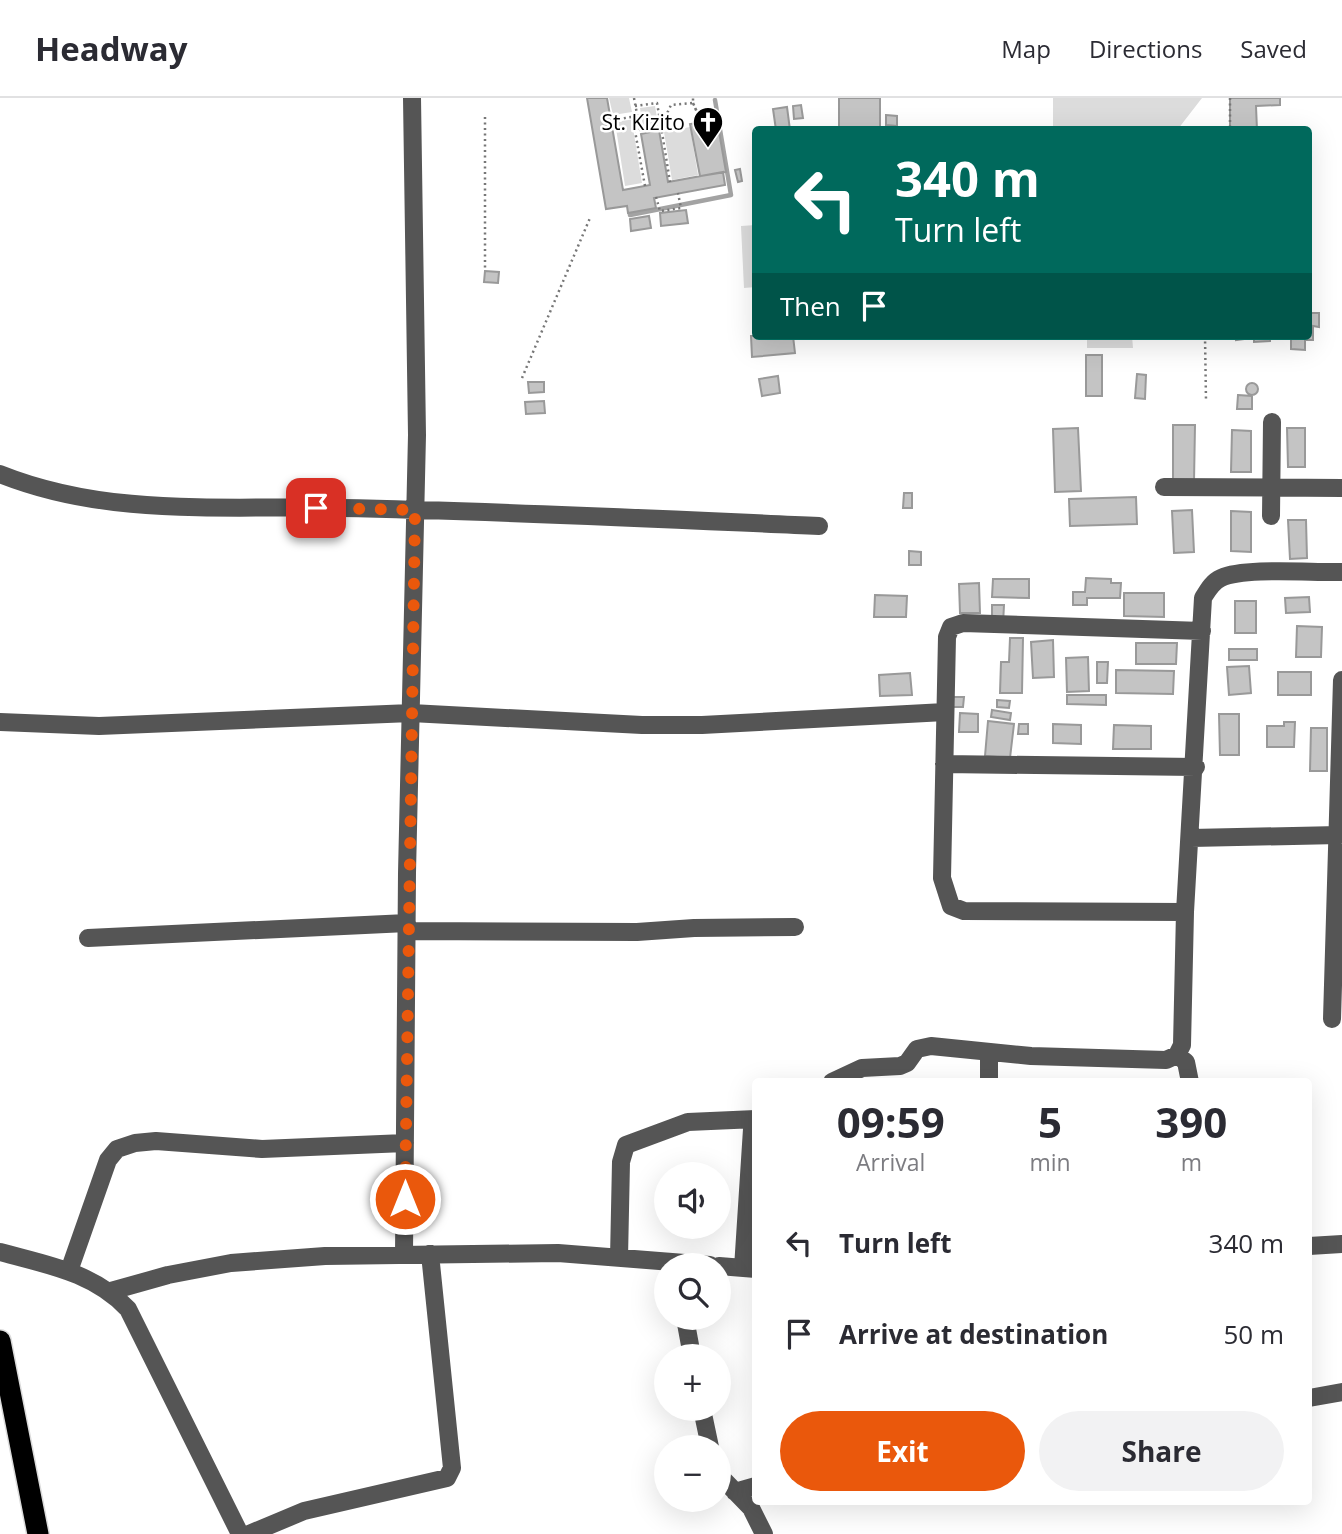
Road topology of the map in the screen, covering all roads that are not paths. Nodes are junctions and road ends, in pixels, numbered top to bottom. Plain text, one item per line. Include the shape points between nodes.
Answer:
1 (412, 98) edge
2 (1272, 422) dead end
3 (0, 474) edge
4 (1164, 487) dead end
5 (1270, 487) junction
6 (1342, 488) edge
7 (415, 510) junction
8 (1271, 516) dead end
9 (819, 526) dead end
10 (1342, 572) edge
11 (1202, 631) junction
12 (1342, 680) edge
13 (945, 712) junction
14 (411, 713) junction
15 (0, 722) edge
16 (944, 764) junction
17 (1196, 766) junction
18 (1191, 838) junction
19 (1340, 846) edge
20 (1185, 912) junction
21 (407, 927) junction
22 (796, 927) dead end
23 (88, 938) dead end
24 (1332, 1019) dead end
25 (989, 1053) junction
26 (1177, 1055) junction
27 (841, 1078) edge
28 (989, 1078) edge
29 (1189, 1078) edge
30 (752, 1120) edge
31 (752, 1129) edge
32 (405, 1143) junction
33 (1342, 1244) edge
34 (1312, 1247) edge
35 (0, 1252) edge
36 (430, 1254) junction
37 (404, 1255) junction
38 (619, 1258) junction
39 (654, 1262) edge
40 (731, 1267) edge
41 (749, 1268) edge
42 (69, 1271) junction
43 (111, 1291) junction
44 (0, 1341) edge
45 (1342, 1392) edge
46 (1312, 1397) edge
47 (752, 1487) edge
48 (731, 1488) edge
49 (735, 1492) junction
50 (38, 1534) edge
51 (240, 1534) edge
52 (249, 1534) edge
53 (764, 1534) edge

1 - 7 street
2 - 5 street
3 - 7 street via 153,508
4 - 5 street
5 - 6 street
5 - 8 street
7 - 9 street
7 - 14 street
10 - 11 street via 1221,578 1203,598
11 - 13 street via 963,623 951,627 947,637
11 - 17 street
12 - 19 street
13 - 14 street via 678,725
13 - 16 street
14 - 15 street via 99,726
14 - 21 street
16 - 17 street
16 - 20 street via 942,878 951,906 964,911
17 - 18 street
18 - 19 street
18 - 20 street
19 - 24 street
20 - 26 street via 1182,1045
21 - 22 street via 626,932
21 - 23 street
21 - 32 street
25 - 26 street via 1166,1060
25 - 27 street via 931,1046 917,1049 900,1066 862,1068
25 - 28 street
26 - 29 street via 1186,1062
30 - 38 street via 688,1122 626,1145 621,1162
31 - 41 street
32 - 37 street
32 - 42 street via 262,1149 156,1141 117,1149 107,1160
33 - 34 street
35 - 42 street
36 - 37 street
36 - 38 street
36 - 52 street via 452,1468 447,1478 304,1511
37 - 43 street via 231,1263
38 - 39 street
40 - 41 street
42 - 43 street
43 - 51 street via 128,1309
44 - 50 highway
45 - 46 street
47 - 49 street
48 - 49 street
49 - 53 street via 751,1507

